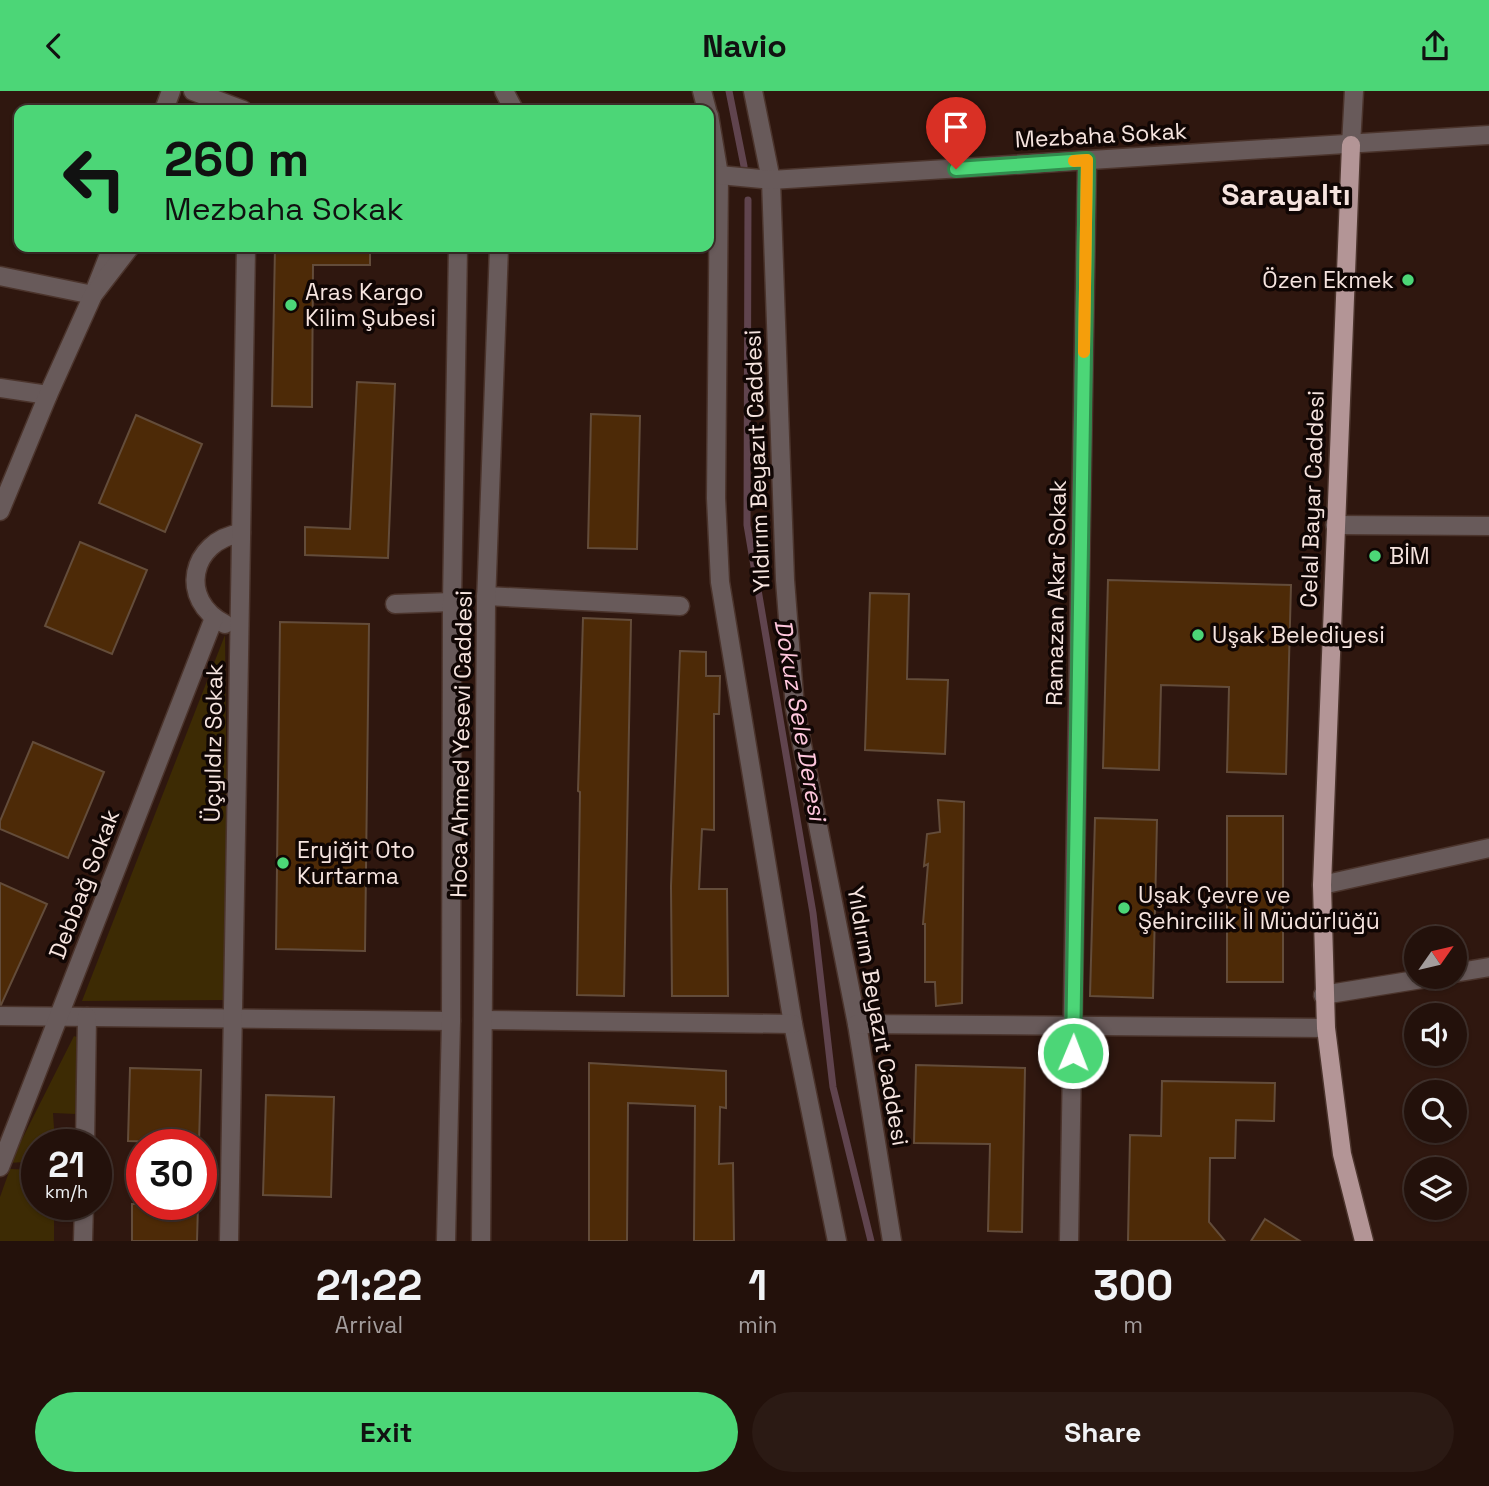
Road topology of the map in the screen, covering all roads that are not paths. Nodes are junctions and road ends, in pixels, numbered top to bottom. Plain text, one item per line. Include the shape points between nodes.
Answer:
1 (193, 91) edge
2 (753, 91) edge
3 (1354, 91) edge
4 (230, 105) edge
5 (1489, 135) edge
6 (1351, 145) junction
7 (1087, 160) junction
8 (714, 175) edge
9 (771, 180) junction
10 (110, 252) edge
11 (126, 252) edge
12 (246, 252) edge
13 (458, 252) edge
14 (499, 252) edge
15 (0, 276) edge
16 (93, 295) junction
17 (0, 388) edge
18 (48, 395) junction
19 (0, 511) edge
20 (1335, 525) junction
21 (1489, 526) edge
22 (241, 533) junction
23 (486, 596) junction
24 (452, 602) junction
25 (395, 604) dead end
26 (680, 606) dead end
27 (214, 618) junction
28 (239, 628) junction
29 (1489, 848) edge
30 (1322, 885) junction
31 (1489, 967) edge
32 (1467, 971) edge
33 (1404, 982) edge
34 (1323, 995) junction
35 (0, 1016) edge
36 (59, 1017) junction
37 (88, 1017) junction
38 (233, 1019) junction
39 (483, 1020) junction
40 (451, 1021) junction
41 (793, 1024) junction
42 (857, 1024) junction
43 (1073, 1026) junction
44 (1326, 1028) junction
45 (85, 1129) edge
46 (0, 1167) edge
47 (84, 1220) edge
48 (83, 1241) edge
49 (229, 1241) edge
50 (446, 1241) edge
51 (481, 1241) edge
52 (837, 1241) edge
53 (892, 1241) edge
54 (1069, 1241) edge
55 (1364, 1241) edge

1 - 4 street
2 - 9 street, Yıldırım Beyazıt Caddesi
3 - 6 street, Celal Bayar Caddesi
5 - 6 street, Mezbaha Sokak
6 - 7 street, Mezbaha Sokak
6 - 20 main road, Celal Bayar Caddesi
7 - 9 street, Mezbaha Sokak
7 - 43 street, Ramazan Akar Sokak
8 - 9 street, Mezbaha Sokak
8 - 41 street, Yıldırım Beyazıt Caddesi via 720,582
9 - 42 street, Yıldırım Beyazıt Caddesi via 785,580 795,709
10 - 16 street
11 - 16 street
12 - 22 street, Üçyıldız Sokak
13 - 24 street, Hoca Ahmed Yesevi Caddesi
14 - 23 street, Hoca Ahmed Yesevi Caddesi
15 - 16 street
16 - 18 street
17 - 18 street
18 - 19 street
20 - 21 street
20 - 30 main road, Celal Bayar Caddesi
22 - 27 street via 215,541 197,565 197,594
22 - 28 street, Üçyıldız Sokak
23 - 26 street
23 - 39 street, Hoca Ahmed Yesevi Caddesi
24 - 25 street
24 - 40 street, Hoca Ahmed Yesevi Caddesi
27 - 28 street
27 - 36 street, Debbağ Sokak
28 - 38 street, Üçyıldız Sokak
29 - 30 street
30 - 34 main road, Celal Bayar Caddesi
31 - 32 street
33 - 34 street
34 - 44 main road, Celal Bayar Caddesi
35 - 36 street
36 - 37 street
36 - 46 street, Debbağ Sokak
37 - 38 street
37 - 45 street
38 - 40 street
38 - 49 street, Üçyıldız Sokak
39 - 41 street
39 - 51 street, Hoca Ahmed Yesevi Caddesi
40 - 50 street, Hoca Ahmed Yesevi Caddesi
41 - 52 street, Yıldırım Beyazıt Caddesi
42 - 43 street
42 - 53 street, Yıldırım Beyazıt Caddesi
43 - 44 street
43 - 54 street, Ramazan Akar Sokak
44 - 55 main road, Celal Bayar Caddesi via 1342,1154
47 - 48 street

